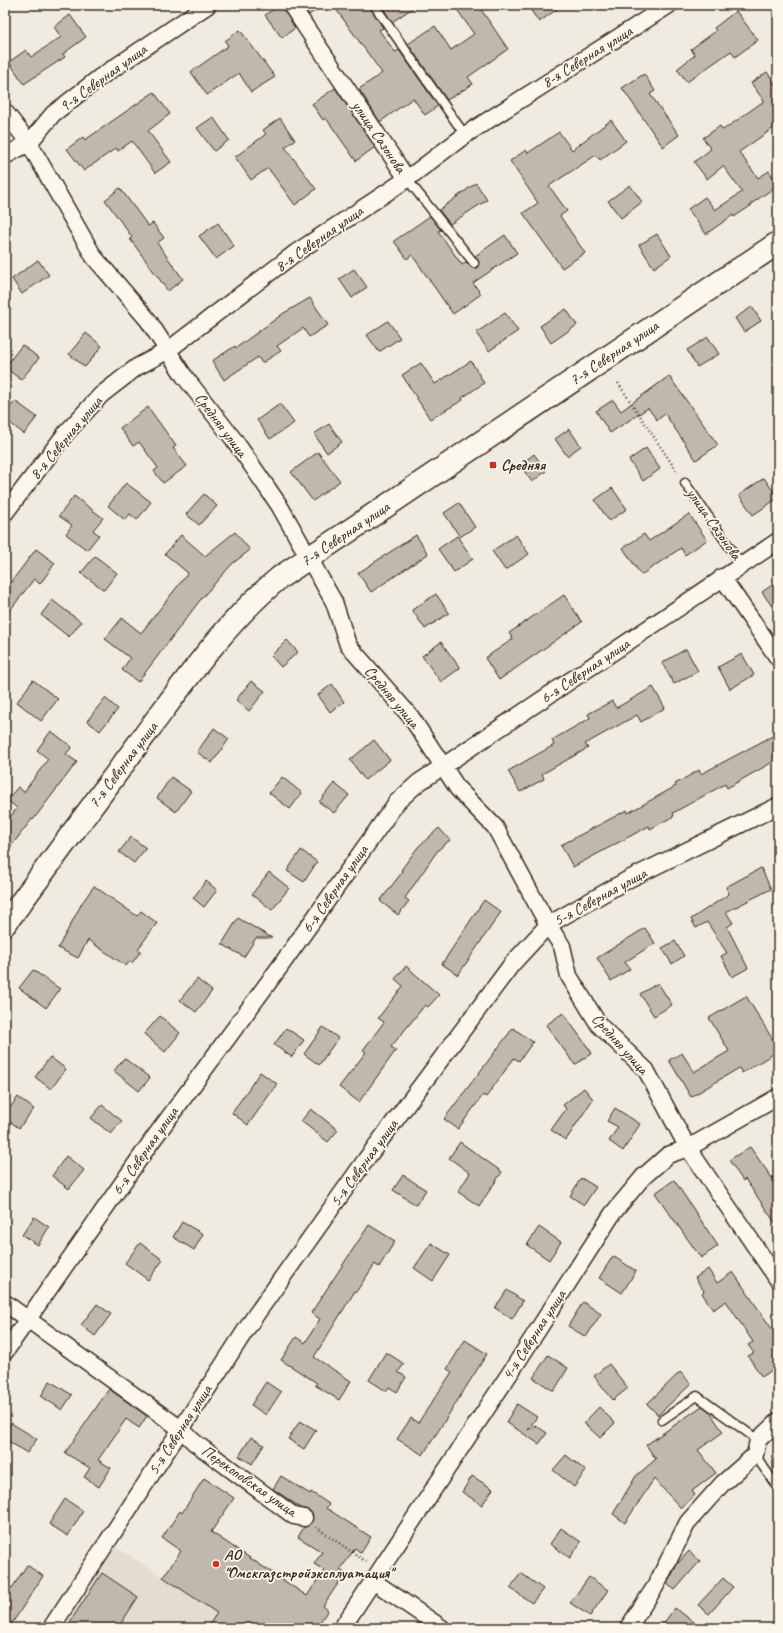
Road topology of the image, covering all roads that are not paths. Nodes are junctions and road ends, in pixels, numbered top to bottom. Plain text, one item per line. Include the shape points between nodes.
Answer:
1 (208, 5) edge
2 (291, 5) edge
3 (374, 5) edge
4 (669, 5) edge
5 (5, 112) edge
6 (464, 135) junction
7 (29, 143) junction
8 (5, 156) edge
9 (407, 179) junction
10 (778, 243) edge
11 (474, 263) dead end
12 (167, 351) junction
13 (685, 483) road end
14 (5, 513) edge
15 (778, 542) edge
16 (310, 558) junction
17 (742, 565) junction
18 (722, 577) junction
19 (778, 658) edge
20 (444, 766) junction
21 (778, 806) edge
22 (5, 924) edge
23 (548, 925) junction
24 (778, 1097) edge
25 (688, 1148) junction
26 (778, 1280) edge
27 (5, 1303) edge
28 (27, 1320) junction
29 (5, 1352) edge
30 (662, 1420) dead end
31 (778, 1421) edge
32 (181, 1429) junction
33 (757, 1447) junction
34 (778, 1488) edge
35 (304, 1518) road end
36 (376, 1576) junction
37 (51, 1628) edge
38 (342, 1628) edge
39 (442, 1628) edge
40 (628, 1628) edge

1 - 7 street, 9-я Северная улица via 99,78 53,114
2 - 9 street, улица Сазонова
3 - 6 lane
4 - 6 street, 8-я Северная улица
5 - 7 street, Средняя улица
6 - 9 street, 8-я Северная улица
7 - 8 street, 9-я Северная улица
7 - 12 street, Средняя улица via 94,257 148,320
9 - 11 lane, улица Сазонова
9 - 12 street, 8-я Северная улица via 294,254
10 - 16 main road, 7-я Северная улица
12 - 14 street, 8-я Северная улица via 137,367 101,395 66,433
12 - 16 street, Средняя улица via 235,440 279,505
13 - 17 lane, улица Сазонова
15 - 17 street, 6-я Северная улица
16 - 20 street, Средняя улица via 334,602 348,645 411,717
16 - 22 main road, 7-я Северная улица via 279,578 226,631 180,687
17 - 18 street, 6-я Северная улица
18 - 19 street, улица Сазонова
18 - 20 street, 6-я Северная улица
20 - 23 street, Средняя улица via 458,789 495,827
20 - 28 street, 6-я Северная улица via 418,783 397,802 151,1142
21 - 23 street, 5-я Северная улица via 629,880
23 - 25 street, Средняя улица via 562,946 569,976 599,1025 646,1070
23 - 32 street, 5-я Северная улица via 512,964 367,1158 255,1316
24 - 25 street, 4-я Северная улица
25 - 26 street, Средняя улица
25 - 36 street, 4-я Северная улица via 668,1155 643,1177 612,1212 514,1367
27 - 28 street, Перекоповская улица
28 - 29 street, 6-я Северная улица
28 - 32 street, Перекоповская улица
30 - 33 lane via 697,1396
31 - 33 street
32 - 35 street, Перекоповская улица via 194,1442 294,1516
32 - 37 street, 5-я Северная улица
33 - 34 lane
33 - 40 street via 688,1522 655,1587
36 - 38 street, 4-я Северная улица
36 - 39 street

